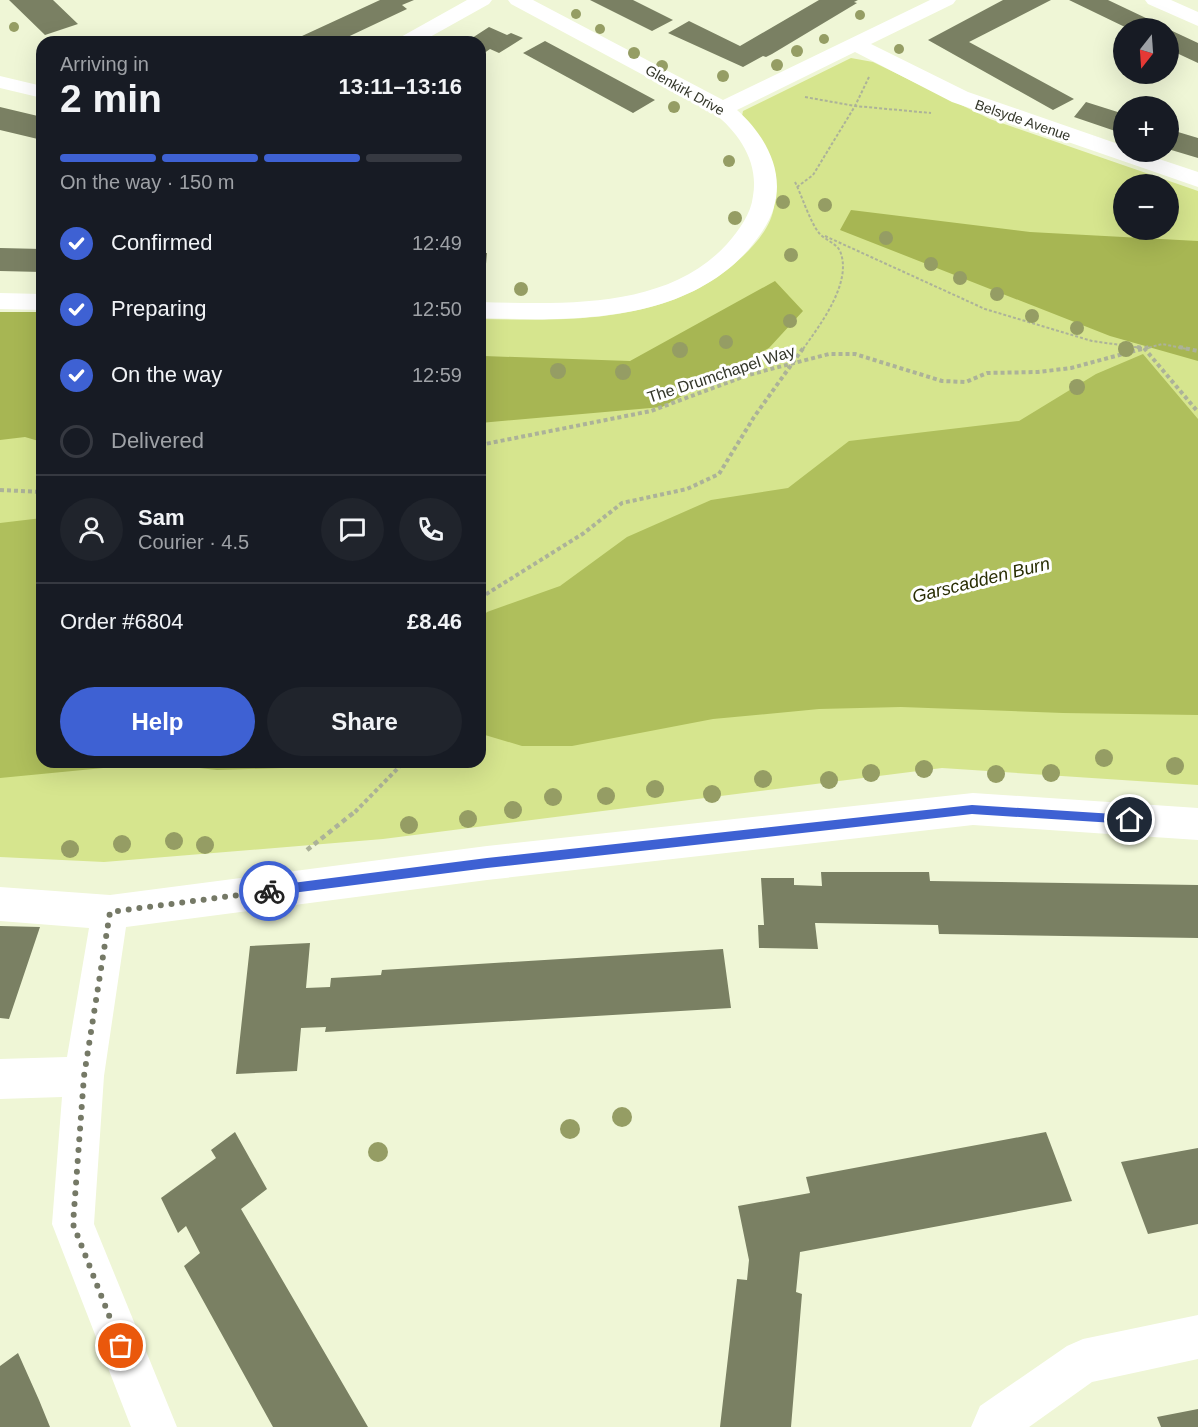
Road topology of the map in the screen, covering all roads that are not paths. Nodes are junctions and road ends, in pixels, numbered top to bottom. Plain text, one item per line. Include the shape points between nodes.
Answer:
1 (482, 0) edge
2 (518, 0) edge
3 (944, 0) edge
4 (1155, 0) edge
5 (1198, 20) edge
6 (417, 36) edge
7 (855, 44) junction
8 (0, 82) edge
9 (36, 91) edge
10 (722, 108) junction
11 (1198, 180) edge
12 (0, 301) edge
13 (36, 302) edge
14 (486, 310) edge
15 (1198, 824) edge
16 (0, 904) edge
17 (110, 912) junction
18 (84, 1076) junction
19 (0, 1079) edge
20 (1198, 1337) edge
21 (153, 1427) edge
22 (994, 1427) edge

1 - 6 street
2 - 10 street, Glenkirk Drive
3 - 7 street
4 - 5 street
7 - 10 street
7 - 11 street, Belsyde Avenue via 960,97
8 - 9 street
10 - 14 street, Glenkirk Drive via 755,145 767,188 757,223 742,246 717,267 644,299 572,311
12 - 13 street
15 - 17 street via 972,810 487,863
16 - 17 street
17 - 18 street
18 - 19 street
18 - 21 street via 73,1224
20 - 22 street via 1083,1362

